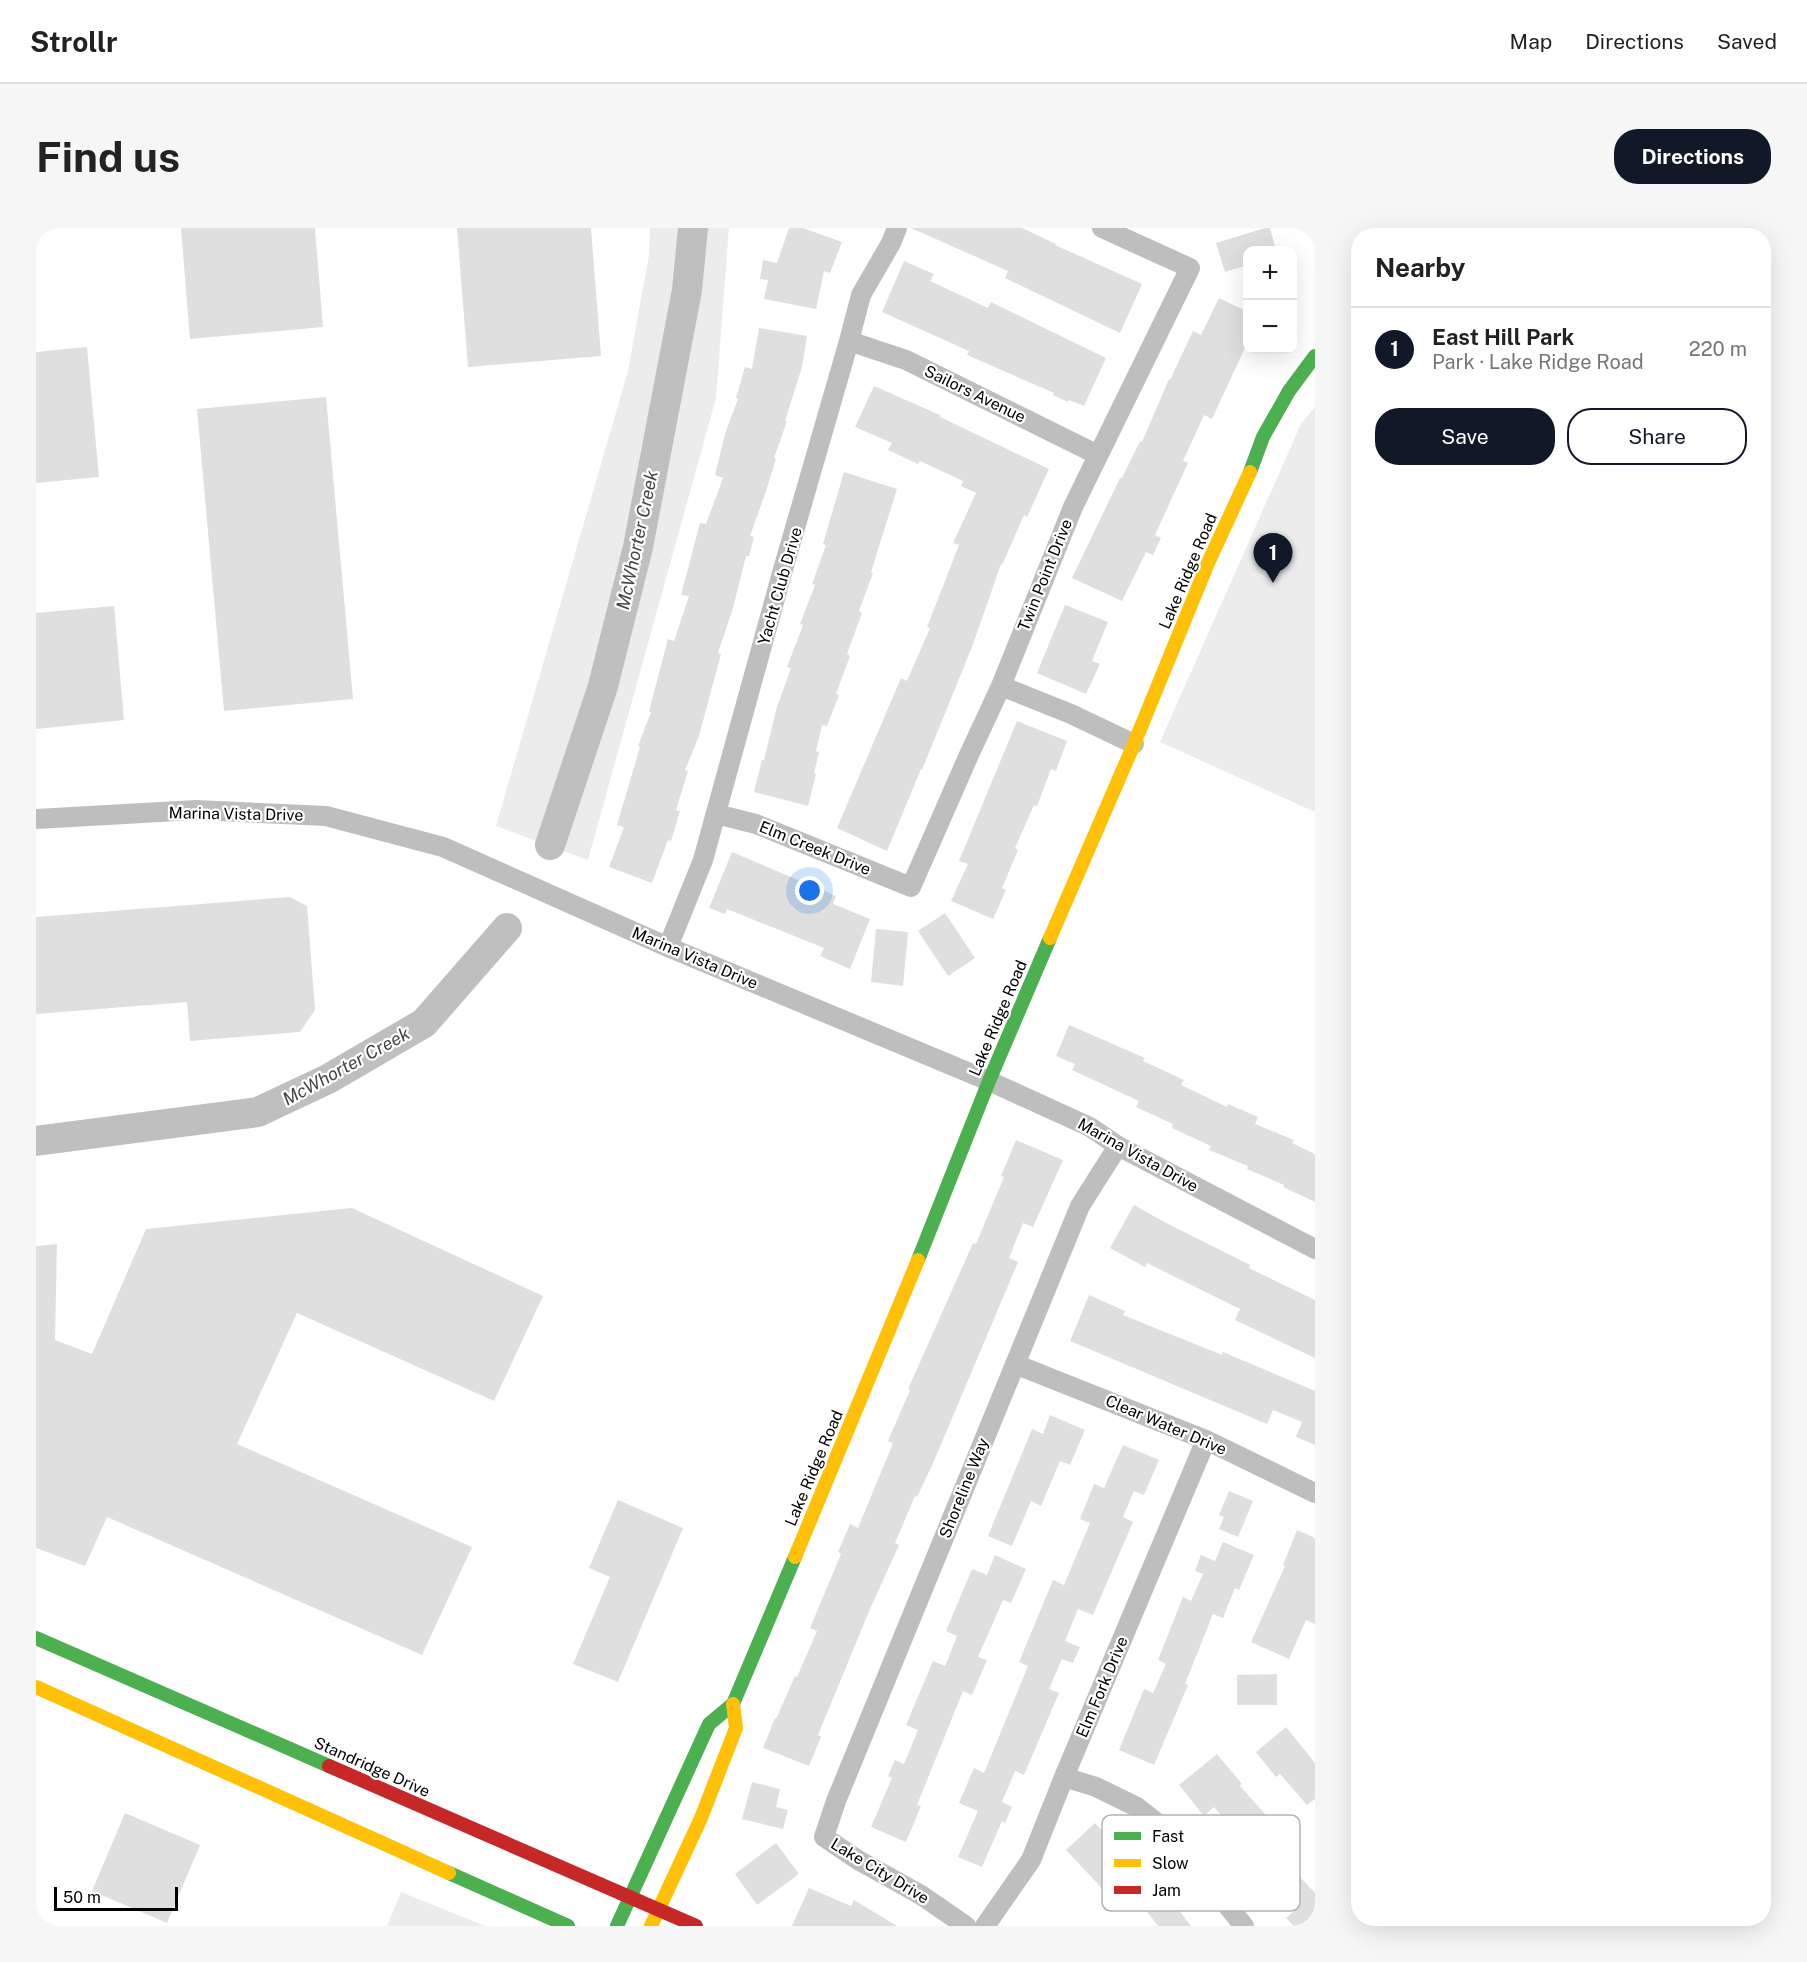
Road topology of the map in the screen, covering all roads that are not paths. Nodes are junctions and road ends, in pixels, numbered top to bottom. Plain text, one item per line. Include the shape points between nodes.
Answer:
1 (897, 228) edge
2 (1102, 228) edge
3 (849, 341) junction
4 (1315, 356) edge
5 (1098, 455) junction
6 (1001, 686) junction
7 (1134, 744) junction
8 (716, 814) junction
9 (36, 819) edge
10 (911, 887) joint
11 (668, 947) junction
12 (989, 1081) junction
13 (1118, 1146) junction
14 (1315, 1249) edge
15 (1015, 1364) junction
16 (1206, 1440) junction
17 (1315, 1493) edge
18 (36, 1638) edge
19 (36, 1688) edge
20 (733, 1704) junction
21 (1064, 1777) junction
22 (1148, 1815) edge
23 (824, 1837) joint
24 (630, 1897) junction
25 (658, 1909) junction
26 (1232, 1911) edge
27 (568, 1926) edge
28 (617, 1926) edge
29 (651, 1926) edge
30 (696, 1926) edge
31 (966, 1926) edge
32 (985, 1926) edge
33 (1244, 1926) edge

1 - 3 street, Yacht Club Drive via 861,295
2 - 5 street, Twin Point Drive via 1190,268
3 - 5 street, Sailors Avenue via 906,360
3 - 8 street, Yacht Club Drive
4 - 7 street, Lake Ridge Road via 1263,436
5 - 6 street, Twin Point Drive
6 - 7 street
6 - 10 street, Twin Point Drive
7 - 12 street, Lake Ridge Road
8 - 10 street, Elm Creek Drive via 756,824
8 - 11 street, Yacht Club Drive via 704,861
9 - 11 street, Marina Vista Drive via 196,810 326,816 443,847
11 - 12 street, Marina Vista Drive
12 - 13 street, Marina Vista Drive via 1090,1127
12 - 20 street, Lake Ridge Road
13 - 14 street, Marina Vista Drive
13 - 15 street, Shoreline Way via 1080,1206
15 - 16 street, Clear Water Drive
15 - 23 street, Shoreline Way
16 - 17 street, Clear Water Drive
16 - 21 street, Elm Fork Drive
18 - 24 street, Standridge Drive via 116,1679
19 - 27 street via 102,1711
20 - 24 street, Lake Ridge Road via 709,1724
20 - 25 street, Lake Ridge Road via 736,1728 701,1818
21 - 22 street via 1096,1787
21 - 32 street, Elm Fork Drive via 1031,1860
23 - 31 street, Lake City Drive
24 - 25 street, Standridge Drive
24 - 28 street, Lake Ridge Road
25 - 29 street, Lake Ridge Road
25 - 30 street, Standridge Drive
26 - 33 street

